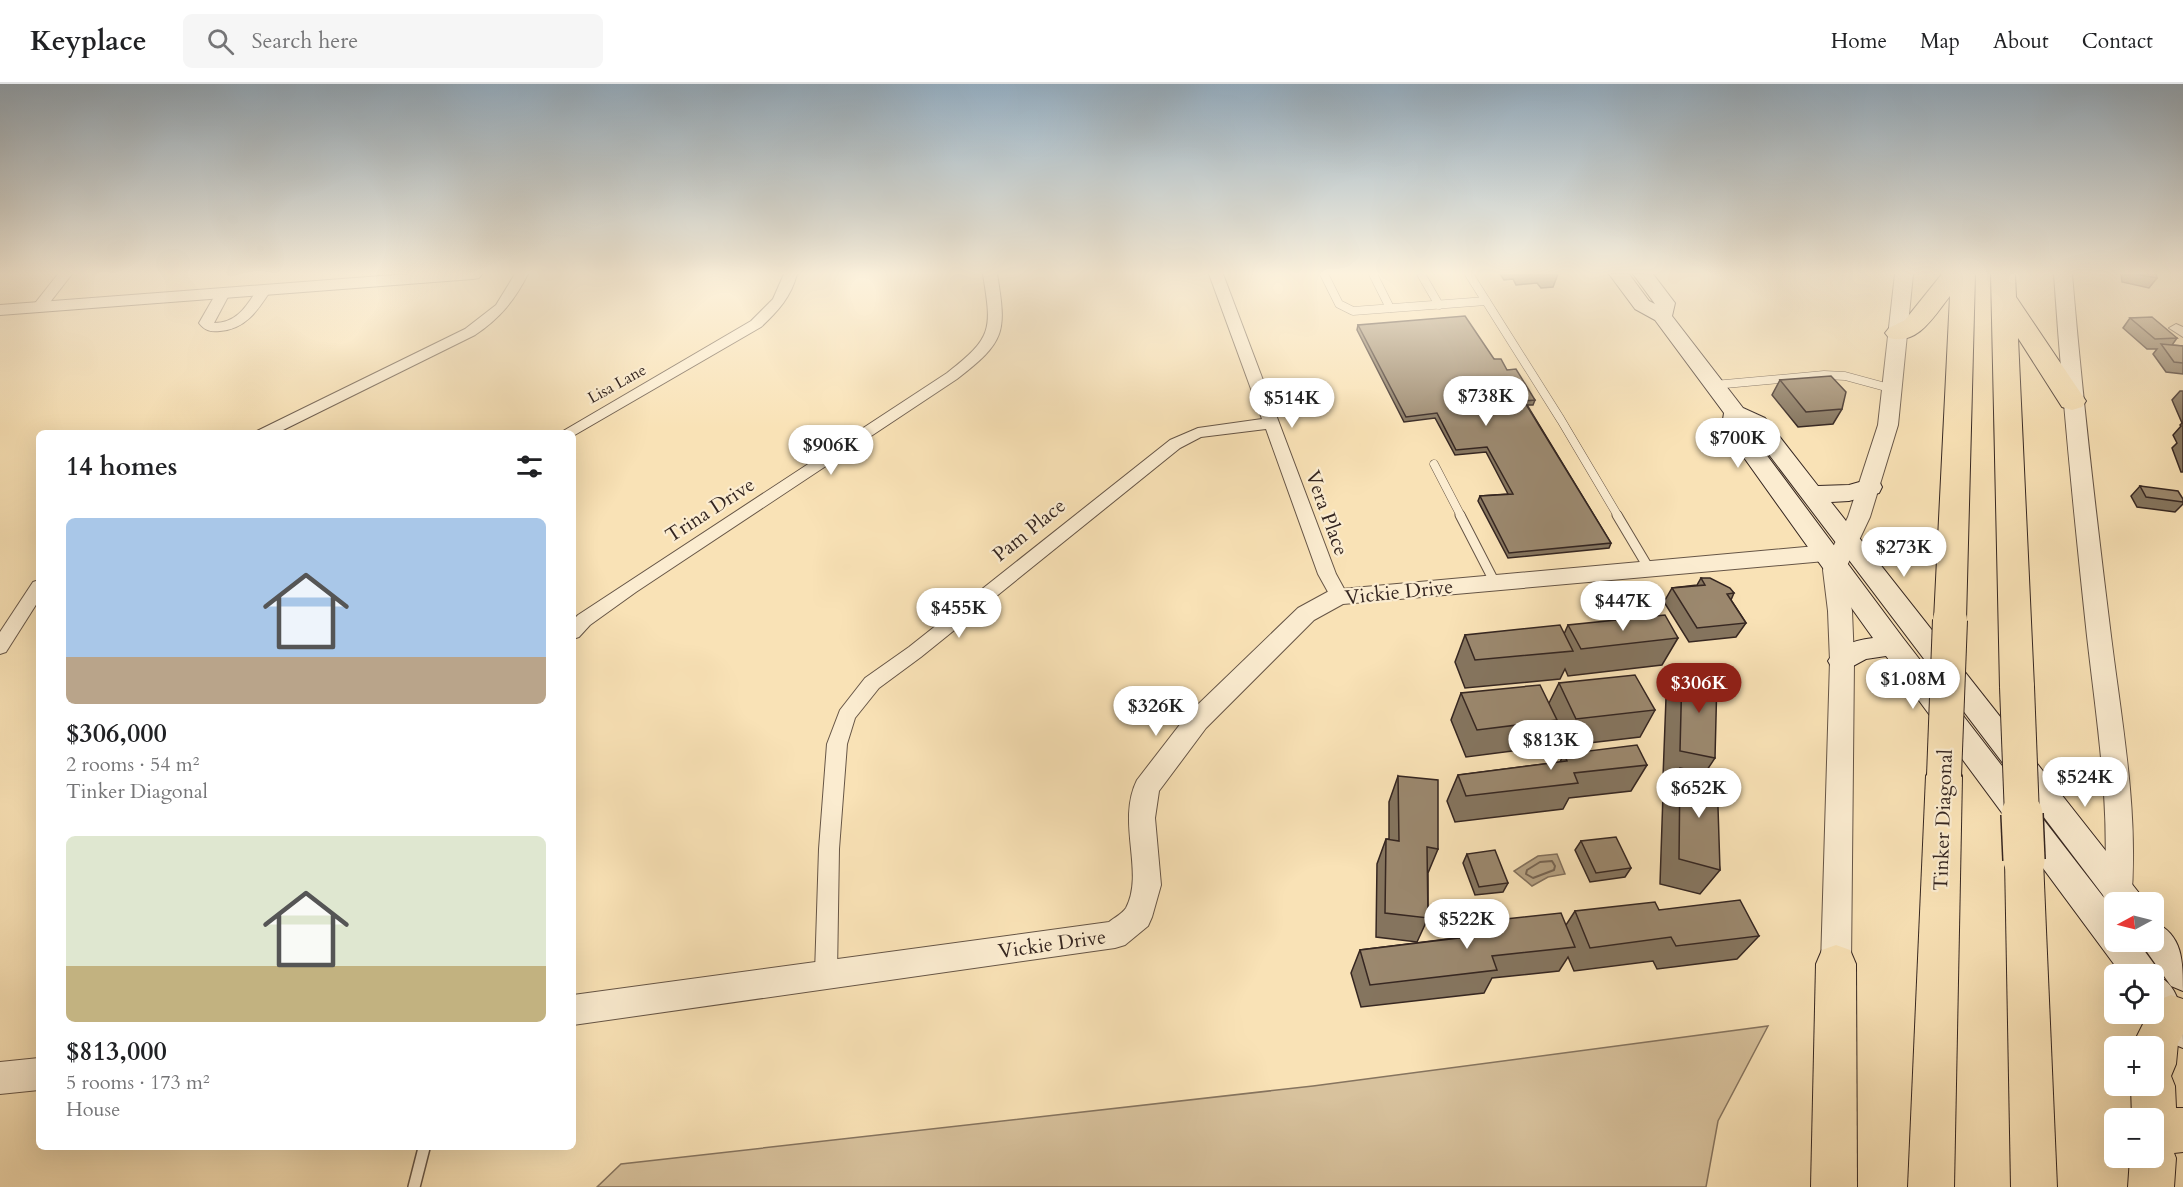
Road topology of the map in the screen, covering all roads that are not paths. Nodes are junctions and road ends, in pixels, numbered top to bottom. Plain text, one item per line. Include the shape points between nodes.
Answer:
1 (480, 325) edge
2 (753, 325) edge
3 (996, 325) edge
4 (1235, 325) edge
5 (1500, 325) edge
6 (1669, 325) edge
7 (1899, 325) edge
8 (1913, 325) edge
9 (1961, 325) edge
10 (2005, 325) edge
11 (2027, 325) edge
12 (2067, 325) edge
13 (1898, 333) junction
14 (1714, 385) junction
15 (1893, 389) junction
16 (2072, 401) junction
17 (1736, 413) junction
18 (1272, 423) junction
19 (270, 430) edge
20 (572, 430) edge
21 (1434, 464) dead end
22 (1870, 487) junction
23 (1812, 494) junction
24 (1836, 553) junction
25 (1648, 567) junction
26 (1494, 581) junction
27 (36, 591) edge
28 (1339, 596) junction
29 (576, 629) edge
30 (1893, 645) junction
31 (0, 647) edge
32 (1842, 661) junction
33 (2116, 892) edge
34 (2122, 892) edge
35 (2104, 920) edge
36 (2164, 950) edge
37 (1836, 964) joint
38 (826, 973) junction
39 (2183, 975) edge
40 (576, 1010) edge
41 (2173, 1010) edge
42 (2158, 1036) edge
43 (36, 1074) edge
44 (0, 1078) edge
45 (2183, 1130) edge
46 (2164, 1131) edge
47 (423, 1150) edge
48 (2152, 1168) edge
49 (414, 1187) edge
50 (1834, 1187) edge
51 (1931, 1187) edge
52 (2034, 1187) edge
53 (2151, 1187) edge

1 - 19 street
2 - 20 street, Lisa Lane
3 - 29 street, Trina Drive via 992,341 952,376 630,588
4 - 18 street, Vera Place
5 - 25 lane
6 - 14 main road
7 - 13 street
8 - 13 highway
9 - 51 highway, Tinker Diagonal, bridge
10 - 52 highway, bridge
11 - 16 highway
12 - 16 street
13 - 15 street
14 - 15 lane via 1824,375 1845,376
14 - 17 main road
15 - 22 street
16 - 34 street via 2116,785
17 - 23 main road via 1757,423
17 - 24 main road via 1732,426
18 - 28 street, Vera Place via 1327,574
18 - 38 street, Pam Place via 1198,433 1175,444 872,683 847,715 837,744
21 - 26 lane
22 - 23 main road via 1849,493
22 - 24 street via 1855,529
23 - 24 main road
24 - 25 street, Vickie Drive
24 - 30 main road
24 - 32 street
24 - 33 main road
25 - 26 street, Vickie Drive
26 - 28 street, Vickie Drive
27 - 31 street
28 - 38 street, Vickie Drive via 1306,614 1197,721 1146,788 1141,818 1147,885 1138,917 1115,935
30 - 32 main road via 1860,650
30 - 35 main road
32 - 37 street
36 - 39 main road
37 - 50 highway
38 - 40 street, Vickie Drive
41 - 42 highway
43 - 44 street
45 - 46 highway
47 - 49 lane
48 - 53 highway

